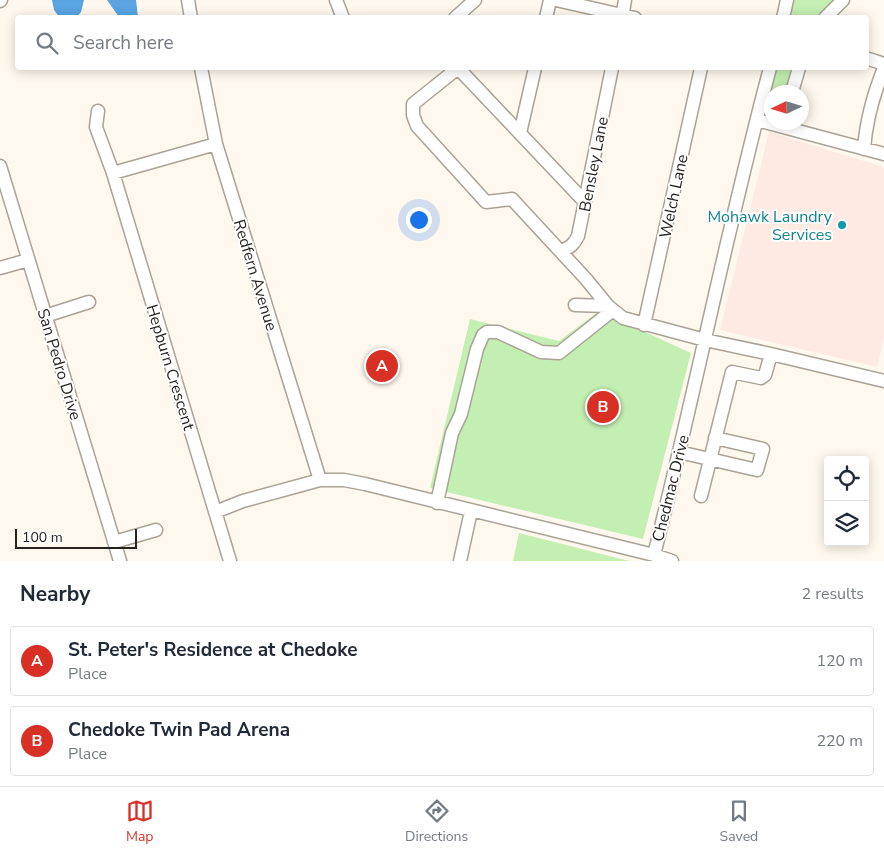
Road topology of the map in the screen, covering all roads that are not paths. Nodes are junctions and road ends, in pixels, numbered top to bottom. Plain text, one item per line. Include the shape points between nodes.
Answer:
1 (188, 0) edge
2 (336, 0) edge
3 (475, 0) edge
4 (550, 0) edge
5 (556, 0) edge
6 (625, 0) edge
7 (787, 0) edge
8 (844, 0) edge
9 (190, 15) edge
10 (342, 15) edge
11 (458, 15) edge
12 (547, 15) edge
13 (618, 15) edge
14 (626, 15) edge
15 (784, 15) edge
16 (828, 15) edge
17 (869, 59) dead end
18 (884, 64) edge
19 (884, 68) edge
20 (201, 70) edge
21 (456, 70) edge
22 (460, 70) edge
23 (535, 70) edge
24 (612, 70) edge
25 (701, 70) edge
26 (770, 70) edge
27 (798, 70) edge
28 (794, 85) edge
29 (98, 111) dead end
30 (757, 120) junction
31 (764, 121) edge
32 (800, 130) edge
33 (520, 133) junction
34 (216, 144) junction
35 (864, 149) junction
36 (884, 154) edge
37 (0, 166) edge
38 (113, 172) junction
39 (585, 202) junction
40 (561, 251) junction
41 (28, 260) junction
42 (0, 268) edge
43 (89, 302) dead end
44 (575, 305) dead end
45 (611, 308) junction
46 (45, 316) junction
47 (644, 324) junction
48 (704, 340) junction
49 (771, 354) junction
50 (884, 381) edge
51 (715, 438) junction
52 (679, 452) junction
53 (711, 460) junction
54 (320, 480) junction
55 (701, 496) dead end
56 (437, 502) junction
57 (471, 511) junction
58 (215, 512) junction
59 (156, 530) dead end
60 (114, 542) junction
61 (654, 555) junction
62 (120, 561) edge
63 (230, 561) edge
64 (460, 561) edge
65 (672, 561) edge

1 - 9 street
2 - 10 street
3 - 11 street
4 - 12 street
5 - 13 street
6 - 14 street
7 - 15 street
8 - 16 street
17 - 18 street
19 - 35 street
20 - 34 street, Redfern Avenue
21 - 40 street via 413,104 417,126 486,202 512,199
22 - 33 street
23 - 33 street
24 - 39 street, Bensley Lane
25 - 47 street, Welch Lane
26 - 30 street, Chedmac Drive
27 - 28 street
29 - 38 street, Hepburn Crescent via 96,127
30 - 31 street
30 - 48 street, Chedmac Drive
32 - 35 street
33 - 39 street
34 - 38 street
34 - 54 street, Redfern Avenue
35 - 36 street
37 - 41 street, San Pedro Drive
38 - 58 street, Hepburn Crescent
39 - 40 street, Bensley Lane via 578,236 574,244
40 - 45 street
41 - 42 street
41 - 46 street, San Pedro Drive
43 - 46 street
44 - 45 street
45 - 47 street via 623,318
45 - 56 street via 560,353 541,352 498,332 483,335 461,414 449,444
46 - 60 street, San Pedro Drive
47 - 48 street
48 - 49 street
48 - 52 street, Chedmac Drive
49 - 50 street
49 - 51 street via 765,375 761,378 732,372
51 - 53 street
51 - 53 street via 763,449 757,470
52 - 53 street
52 - 61 street, Chedmac Drive
53 - 55 street
54 - 56 street, Chedmac Drive via 344,480
54 - 58 street, Chedmac Drive
56 - 57 street, Chedmac Drive
57 - 61 street, Chedmac Drive
57 - 64 street
58 - 63 street, Hepburn Crescent
59 - 60 street
60 - 62 street, San Pedro Drive
61 - 65 street

